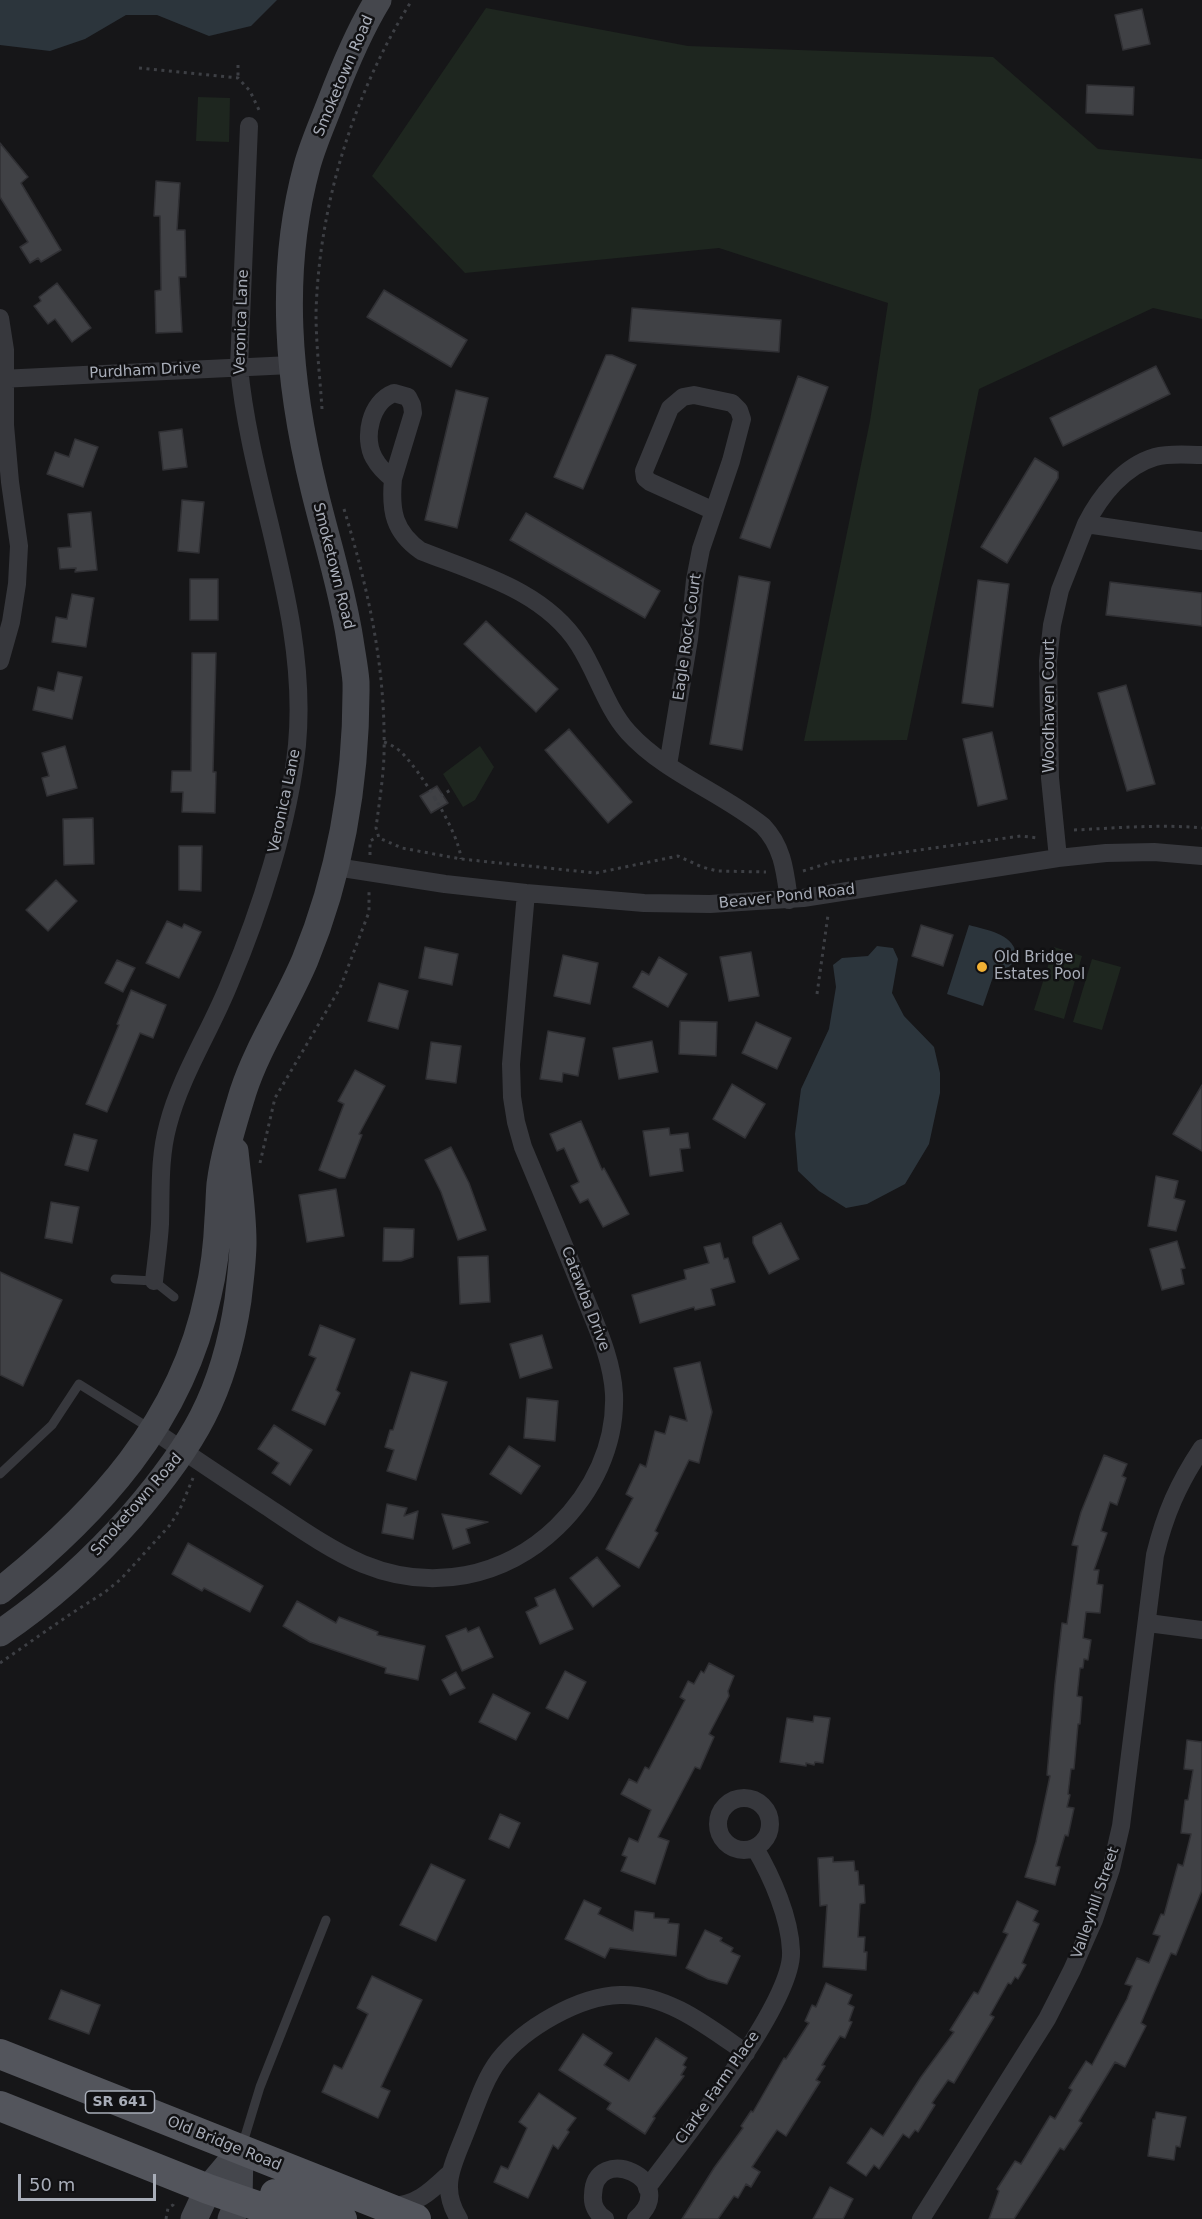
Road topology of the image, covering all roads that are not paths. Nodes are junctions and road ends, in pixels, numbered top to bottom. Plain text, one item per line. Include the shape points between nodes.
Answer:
1 (378, 0) edge
2 (249, 126) dead end
3 (0, 318) edge
4 (291, 364) junction
5 (239, 367) junction
6 (3, 379) edge
7 (1202, 455) edge
8 (393, 479) dead end
9 (714, 511) junction
10 (1086, 524) junction
11 (1202, 541) edge
12 (0, 661) edge
13 (668, 765) junction
14 (1202, 856) edge
15 (1058, 858) junction
16 (336, 867) junction
17 (525, 893) junction
18 (789, 900) junction
19 (232, 1129) junction
20 (115, 1279) dead end
21 (154, 1281) junction
22 (174, 1297) dead end
23 (153, 1430) junction
24 (1202, 1448) edge
25 (183, 1452) junction
26 (0, 1474) edge
27 (0, 1591) edge
28 (1148, 1623) junction
29 (1202, 1630) edge
30 (0, 1633) edge
31 (755, 1848) dead end
32 (326, 1920) dead end
33 (746, 2053) junction
34 (0, 2054) edge
35 (0, 2106) edge
36 (240, 2151) junction
37 (449, 2174) junction
38 (647, 2188) junction
39 (208, 2189) junction
40 (236, 2200) edge
41 (383, 2206) junction
42 (184, 2212) edge
43 (296, 2219) edge
44 (342, 2219) edge
45 (416, 2219) edge
46 (459, 2219) edge
47 (605, 2219) edge
48 (636, 2219) edge
49 (921, 2219) edge

1 - 4 main road, Smoketown Road via 338,83 303,180 290,271
2 - 5 street, Veronica Lane
3 - 6 street
4 - 5 street, Purdham Drive
4 - 16 main road, Smoketown Road via 298,416 347,618 356,677 354,748
5 - 6 street, Purdham Drive
5 - 21 street, Veronica Lane via 261,492 297,656 297,745 290,789 259,904 230,982 178,1093 167,1126 161,1160
6 - 12 street via 19,546 13,612
7 - 10 street, Woodhaven Court via 1155,457 1134,468 1112,485
8 - 13 street via 393,513 410,543 506,585 543,606 579,645 612,711 628,732
9 - 9 street, Eagle Rock Court via 742,419 739,410 727,401 694,394 670,408 644,471 645,478
9 - 13 street, Eagle Rock Court via 695,580
10 - 11 street
10 - 15 street, Woodhaven Court via 1060,590 1048,661 1050,778
13 - 18 street via 768,831 784,860
14 - 15 street, Beaver Pond Road via 1116,852
15 - 18 street, Beaver Pond Road
16 - 17 street, Beaver Pond Road
16 - 19 main road, Smoketown Road via 304,960 257,1056
17 - 18 street, Beaver Pond Road via 644,903
17 - 25 street, Catawba Drive via 511,1064 516,1122 607,1352 614,1393 608,1446 588,1491 548,1536 505,1563 471,1575 418,1578 362,1563 307,1533
19 - 23 main road, Smoketown Road via 220,1183 208,1297 180,1382
19 - 25 main road, Smoketown Road via 243,1242 234,1324 215,1393
20 - 21 lane
21 - 22 lane
23 - 25 street, Catawba Drive
23 - 26 lane via 79,1384 52,1425
23 - 27 main road, Smoketown Road via 137,1456 73,1528
24 - 28 street, Valleyhill Street via 1181,1481 1163,1524 1155,1555
25 - 30 main road, Smoketown Road via 140,1506 77,1572
28 - 29 street
28 - 49 street, Valleyhill Street via 1121,1826 1094,1920 1047,2019
31 - 33 street, Clarke Farm Place via 783,1910 792,1953 783,1988
32 - 36 lane via 260,2087
33 - 37 street via 663,2001 621,1995 583,2001 539,2023 500,2059 489,2075
33 - 38 street, Clarke Farm Place
34 - 36 main road, Old Bridge Road / SR 641
35 - 39 main road
36 - 39 main road
36 - 40 main road
36 - 41 main road, Old Bridge Road / SR 641
37 - 41 street via 421,2198 399,2206
37 - 46 street via 450,2200
38 - 47 street via 644,2180 628,2169 610,2170 602,2175 596,2182 593,2200
38 - 48 street, Clarke Farm Place via 646,2206
39 - 40 main road
39 - 42 main road
40 - 43 main road
40 - 44 main road via 257,2187
41 - 45 main road, Old Bridge Road / SR 641

